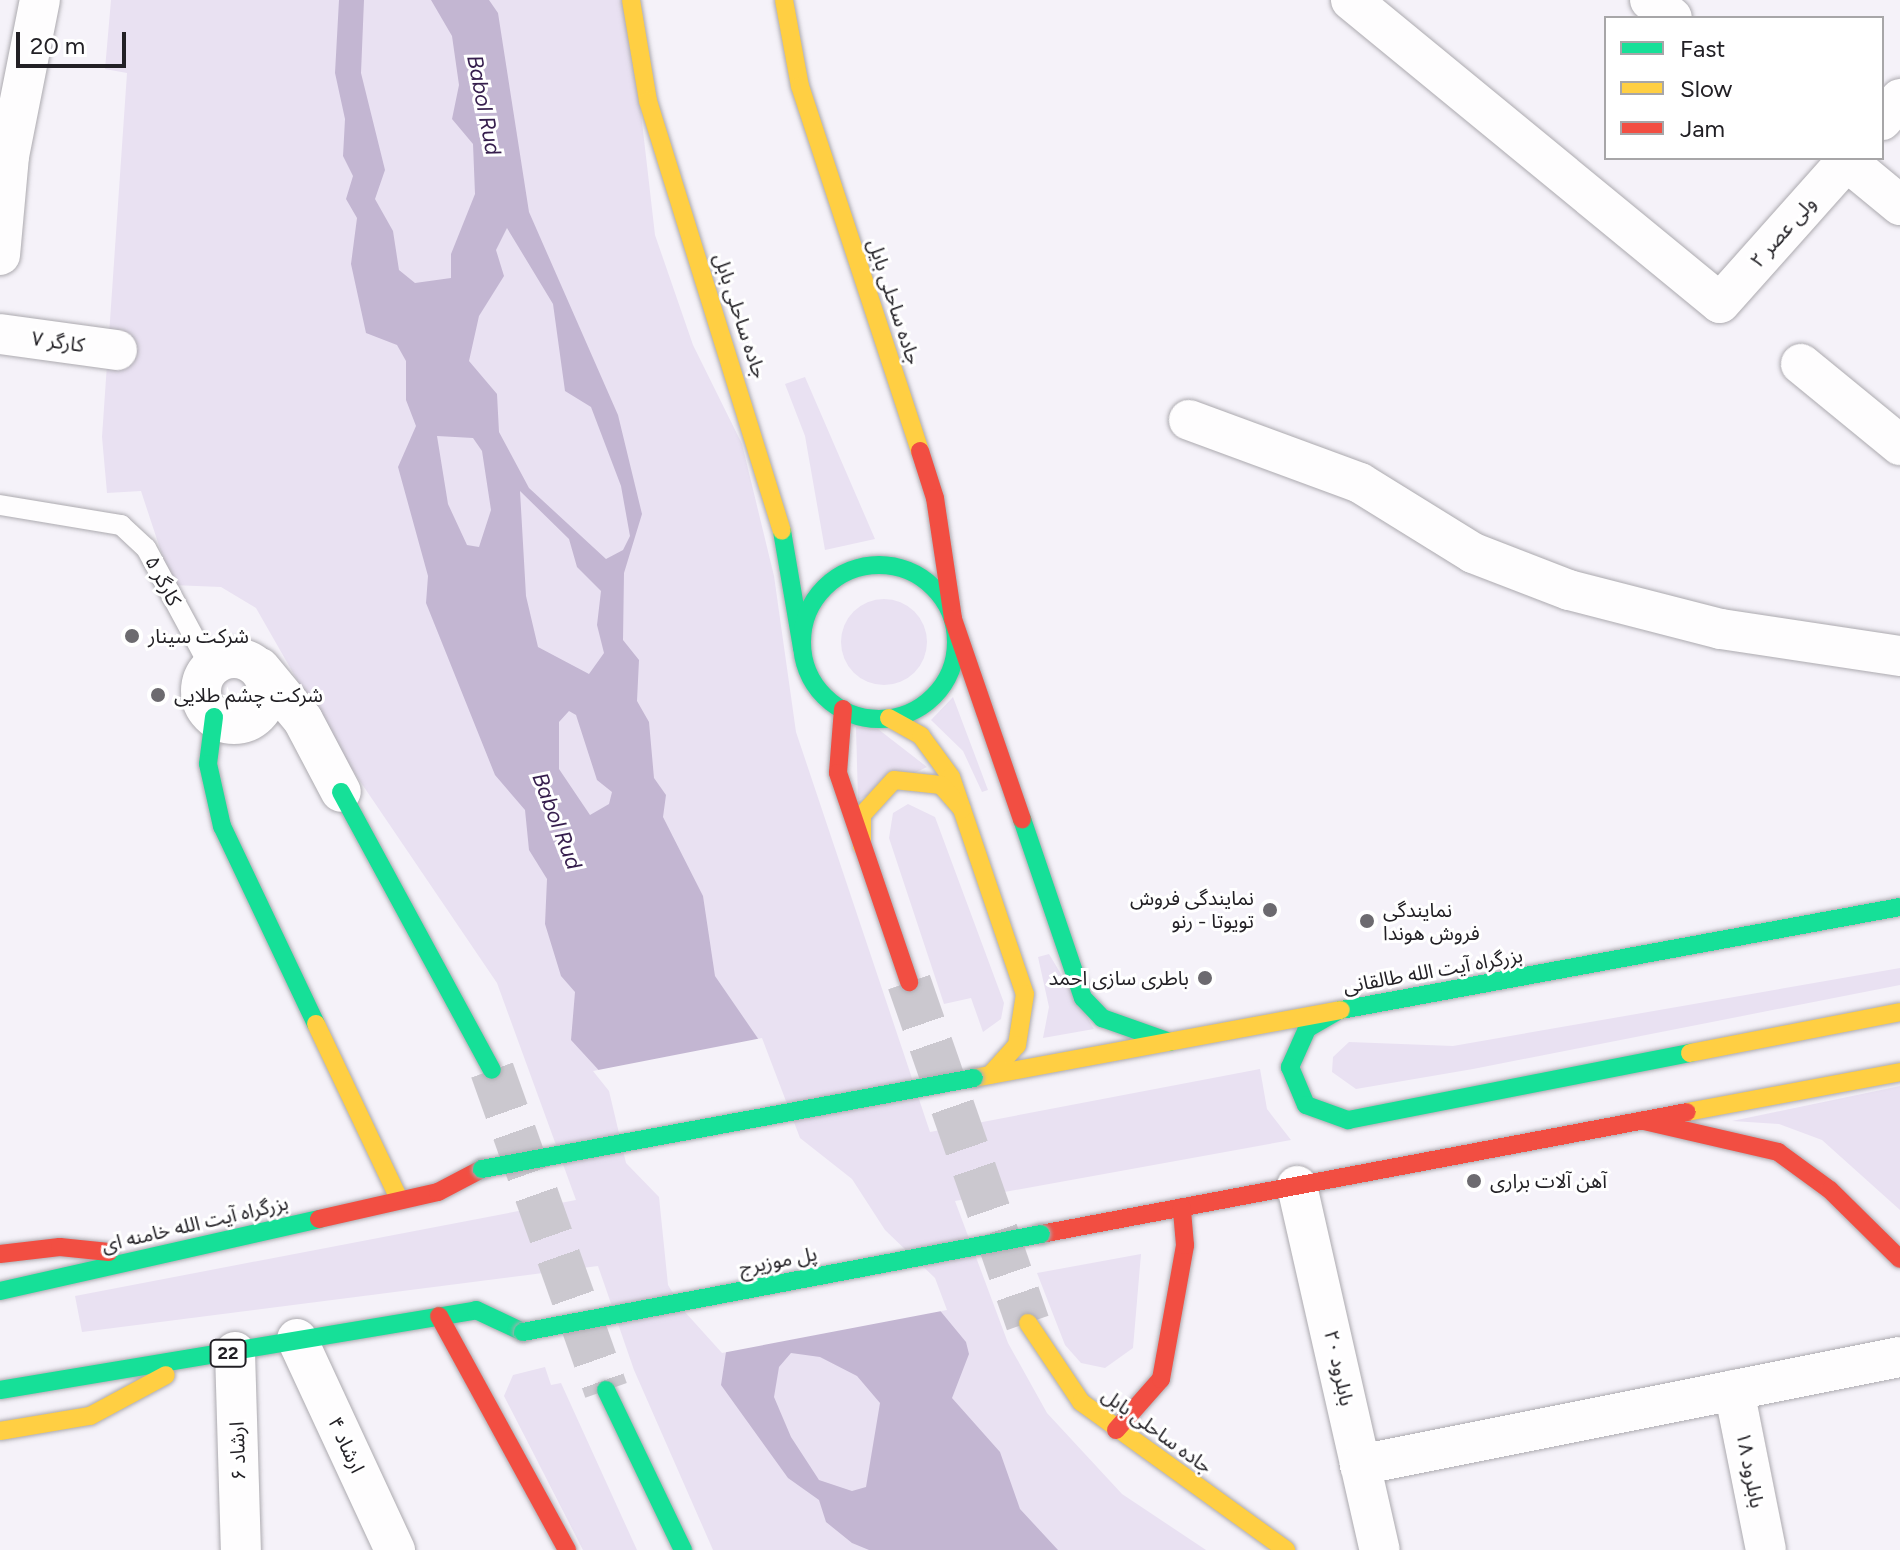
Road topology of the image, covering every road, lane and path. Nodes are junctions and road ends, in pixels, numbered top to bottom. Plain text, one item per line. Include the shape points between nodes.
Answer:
1 (40, 0) edge
2 (631, 0) edge
3 (784, 0) edge
4 (1351, 0) edge
5 (1650, 0) edge
6 (1670, 16) edge
7 (15, 43) edge
8 (1900, 99) edge
9 (1884, 118) edge
10 (6, 142) edge
11 (1845, 160) edge
12 (1847, 160) edge
13 (1900, 205) edge
14 (0, 255) edge
15 (0, 334) edge
16 (117, 350) dead end
17 (1801, 364) dead end
18 (1189, 420) dead end
19 (1900, 445) edge
20 (0, 505) edge
21 (953, 619) junction
22 (802, 648) junction
23 (1900, 656) edge
24 (210, 667) junction
25 (260, 668) junction
26 (843, 709) junction
27 (889, 718) junction
28 (220, 720) junction
29 (341, 792) junction
30 (963, 810) junction
31 (862, 846) junction
32 (1900, 907) edge
33 (909, 982) tunnel mouth
34 (1338, 1011) junction
35 (1900, 1012) edge
36 (1170, 1042) junction
37 (492, 1070) tunnel mouth
38 (1900, 1072) edge
39 (982, 1077) junction
40 (1642, 1121) junction
41 (1297, 1186) junction
42 (399, 1199) junction
43 (1182, 1207) junction
44 (0, 1254) edge
45 (152, 1256) junction
46 (1900, 1259) edge
47 (0, 1291) edge
48 (447, 1315) junction
49 (1028, 1323) tunnel mouth
50 (297, 1339) junction
51 (216, 1355) junction
52 (1900, 1357) edge
53 (0, 1390) edge
54 (606, 1390) tunnel mouth
55 (1734, 1390) junction
56 (1116, 1430) junction
57 (0, 1431) edge
58 (1360, 1465) junction
59 (241, 1550) edge
60 (395, 1550) edge
61 (567, 1550) edge
62 (683, 1550) edge
63 (1286, 1550) edge
64 (1380, 1550) edge
65 (1766, 1550) edge

1 - 7 street
2 - 22 main road, جاده ساحلی بابل via 648,101 777,504
3 - 21 main road, جاده ساحلی بایل via 800,86 935,498
4 - 11 street, ولی عصر ۲ via 1720,303
5 - 6 street
7 - 10 street
8 - 9 street
10 - 14 street
12 - 13 street
15 - 16 street, کارگر ۷
17 - 19 street
18 - 23 street via 1360,483 1473,553 1569,590 1721,629
20 - 24 lane, کارگر ۵ via 121,525 146,548
21 - 22 main road via 941,596 914,573 860,567 816,597
21 - 27 main road via 956,646 946,680 922,706
21 - 36 main road via 1083,998 1102,1018
22 - 26 main road via 813,682
24 - 25 street via 235,658
24 - 28 street via 201,693
25 - 28 street via 267,683 262,707 243,723
25 - 29 street via 303,720
26 - 27 main road
26 - 31 main road via 838,773
27 - 30 main road via 932,749
28 - 29 street via 288,744
28 - 42 main road via 208,764 222,826
29 - 37 main road
30 - 31 main road via 941,785 894,780 862,815
30 - 39 main road via 1027,1009 1017,1045
31 - 33 main road
32 - 34 main road, بزرگراه آیت الله طالقانی
34 - 35 main road via 1307,1029 1290,1067 1306,1105 1348,1120
34 - 36 main road, بزرگراه آیت الله طالقانی
36 - 39 main road, بزرگراه آیت الله طالقانی
38 - 40 main road
39 - 42 main road, bridge via 482,1169 438,1192
40 - 41 main road
40 - 46 main road via 1778,1152 1830,1190
41 - 43 main road
41 - 58 street, بابلرود ۲۰
42 - 45 main road, بزرگراه آیت الله خامنه ای
43 - 48 main road, پل موزیرج / 22, bridge via 523,1332 476,1310
43 - 56 main road via 1185,1245 1161,1379
44 - 45 main road via 60,1247
45 - 47 main road, بزرگراه آیت الله خامنه ای
48 - 50 main road, 22
48 - 61 main road
49 - 56 main road, جاده ساحلی بابل via 1060,1378
50 - 51 main road, 22
50 - 60 street, ارشاد ۴
51 - 53 main road, 22
51 - 57 main road via 90,1416
51 - 59 street, ارشاد ۶
52 - 55 street
54 - 62 main road
55 - 58 street
55 - 65 street, بابلرود ۱۸
56 - 63 main road, جاده ساحلی بابل
58 - 64 street, بابلرود ۲۰

